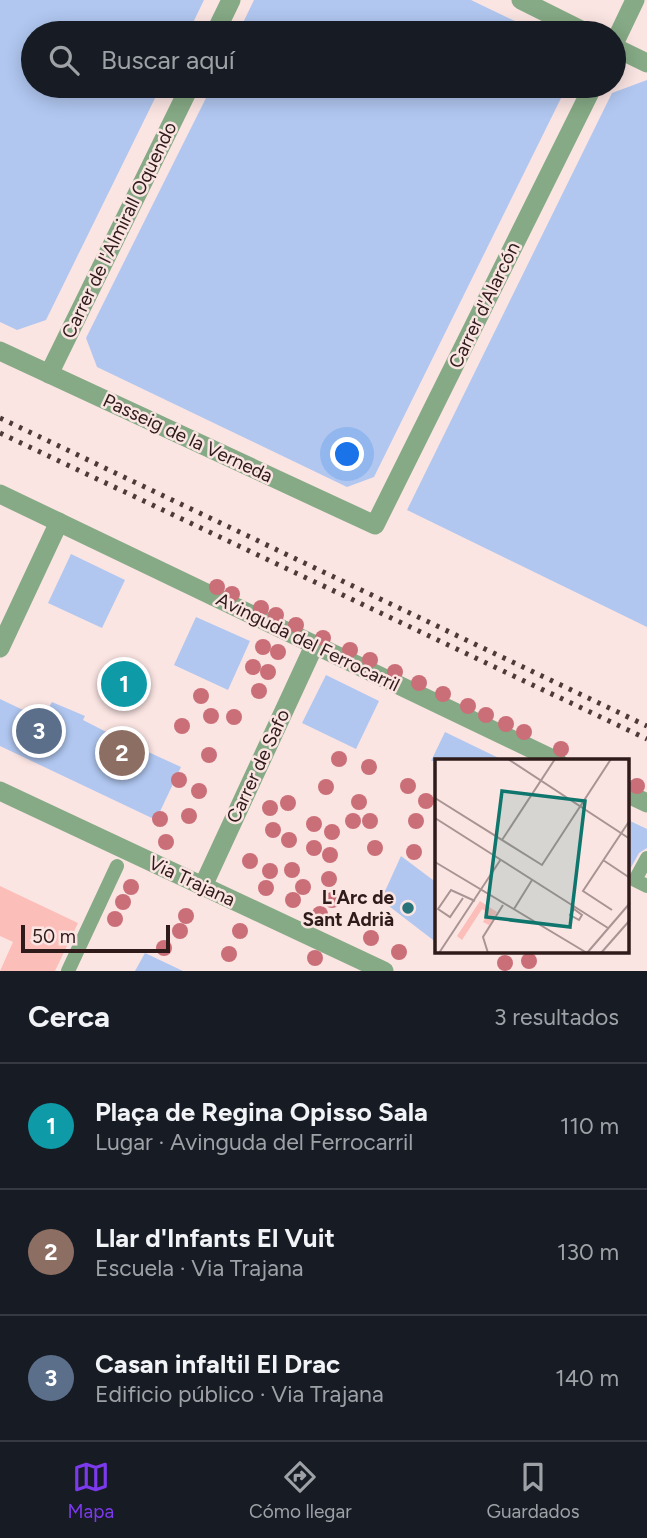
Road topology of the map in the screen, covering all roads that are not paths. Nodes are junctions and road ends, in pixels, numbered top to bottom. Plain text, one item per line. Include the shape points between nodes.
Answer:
1 (232, 0) edge
2 (521, 0) edge
3 (635, 0) edge
4 (221, 21) edge
5 (563, 21) edge
6 (625, 21) edge
7 (626, 52) edge
8 (647, 63) edge
9 (184, 98) edge
10 (587, 98) edge
11 (0, 351) edge
12 (49, 374) junction
13 (0, 494) edge
14 (59, 522) junction
15 (375, 525) joint
16 (314, 646) junction
17 (0, 648) edge
18 (553, 759) edge
19 (0, 791) edge
20 (630, 795) edge
21 (647, 803) edge
22 (647, 858) edge
23 (117, 866) dead end
24 (203, 886) junction
25 (647, 886) edge
26 (68, 971) edge
27 (384, 971) edge

1 - 4 street
2 - 5 street
3 - 6 street
7 - 8 street
9 - 12 street, Carrer de l'Almirall Oquendo
10 - 15 street, Carrer d'Alarcón
11 - 12 street, Passeig de la Verneda
12 - 15 street, Passeig de la Verneda
13 - 14 street
14 - 16 street, Avinguda del Ferrocarril
14 - 17 street
16 - 18 street, Avinguda del Ferrocarril
16 - 24 street, Carrer de Safo
19 - 24 street, Via Trajana
20 - 21 street
22 - 25 street via 635,880
23 - 26 street
24 - 27 street, Via Trajana

